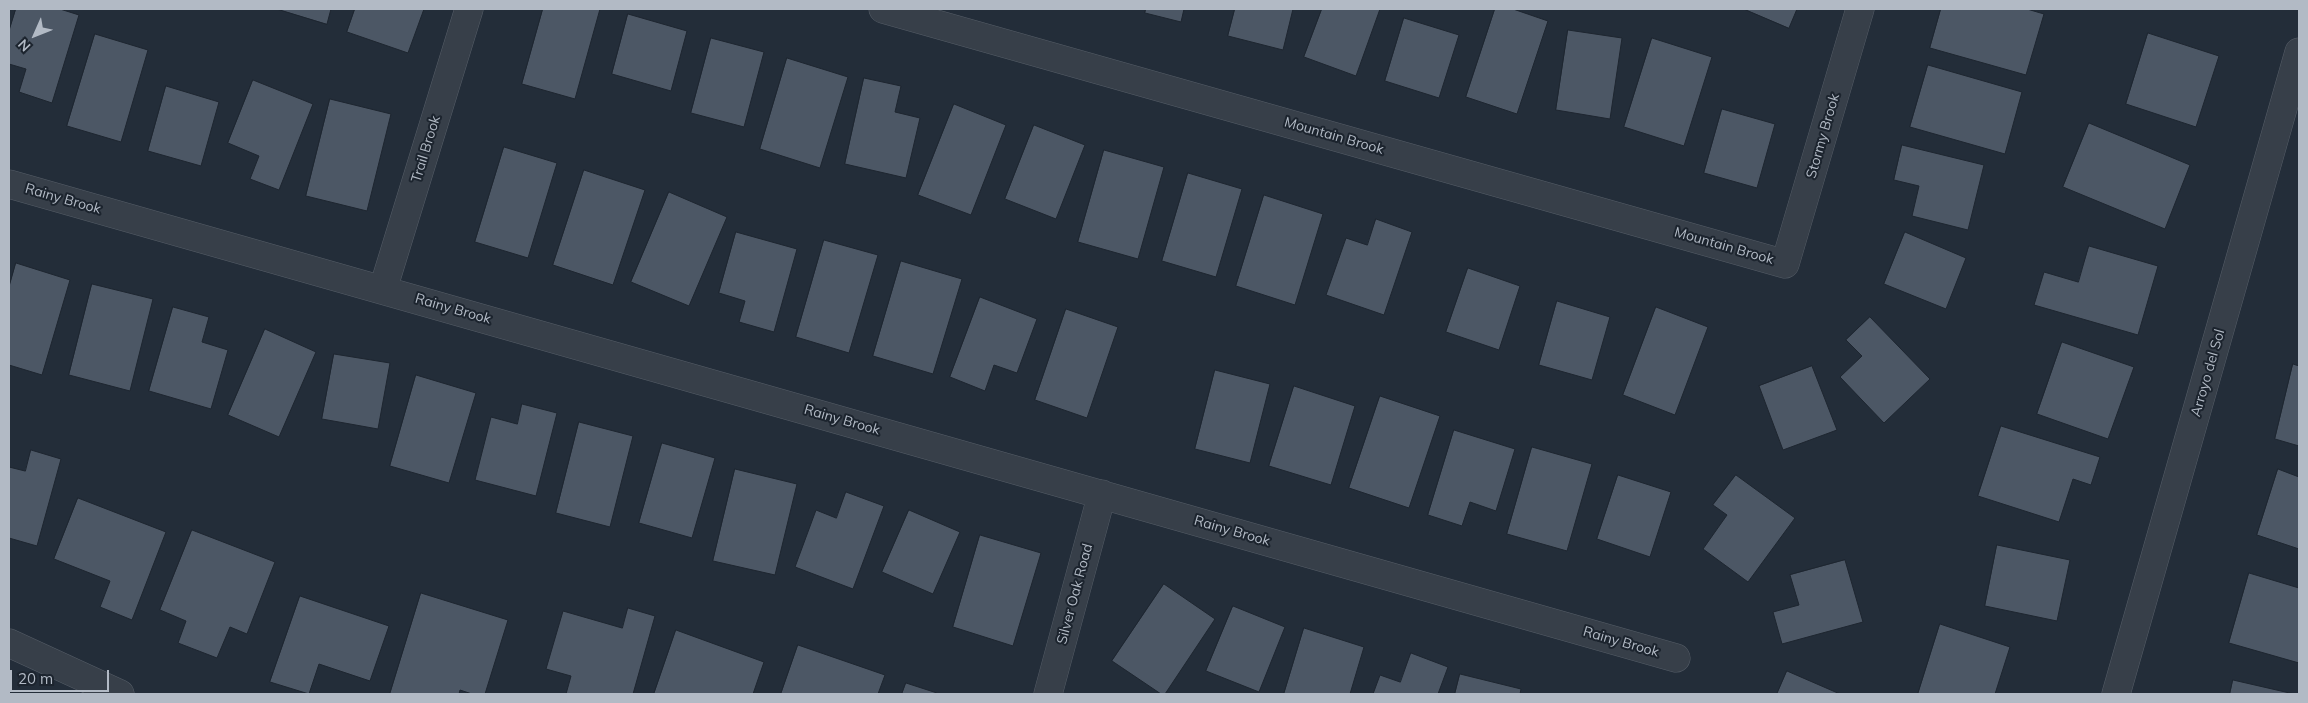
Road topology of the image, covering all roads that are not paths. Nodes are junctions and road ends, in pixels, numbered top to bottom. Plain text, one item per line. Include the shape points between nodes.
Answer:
1 (469, 9) edge
2 (883, 9) edge
3 (1860, 9) edge
4 (2299, 52) edge
5 (9, 184) edge
6 (1786, 264) joint
7 (383, 289) junction
8 (1102, 494) junction
9 (9, 643) edge
10 (1676, 658) dead end
11 (120, 694) edge
12 (1048, 694) edge
13 (2116, 694) edge

1 - 7 street, Trail Brook
2 - 6 street, Mountain Brook
3 - 6 street, Stormy Brook
4 - 13 street, Arroyo del Sol
5 - 7 street, Rainy Brook
7 - 8 street, Rainy Brook
8 - 10 street, Rainy Brook
8 - 12 street, Silver Oak Road
9 - 11 street

